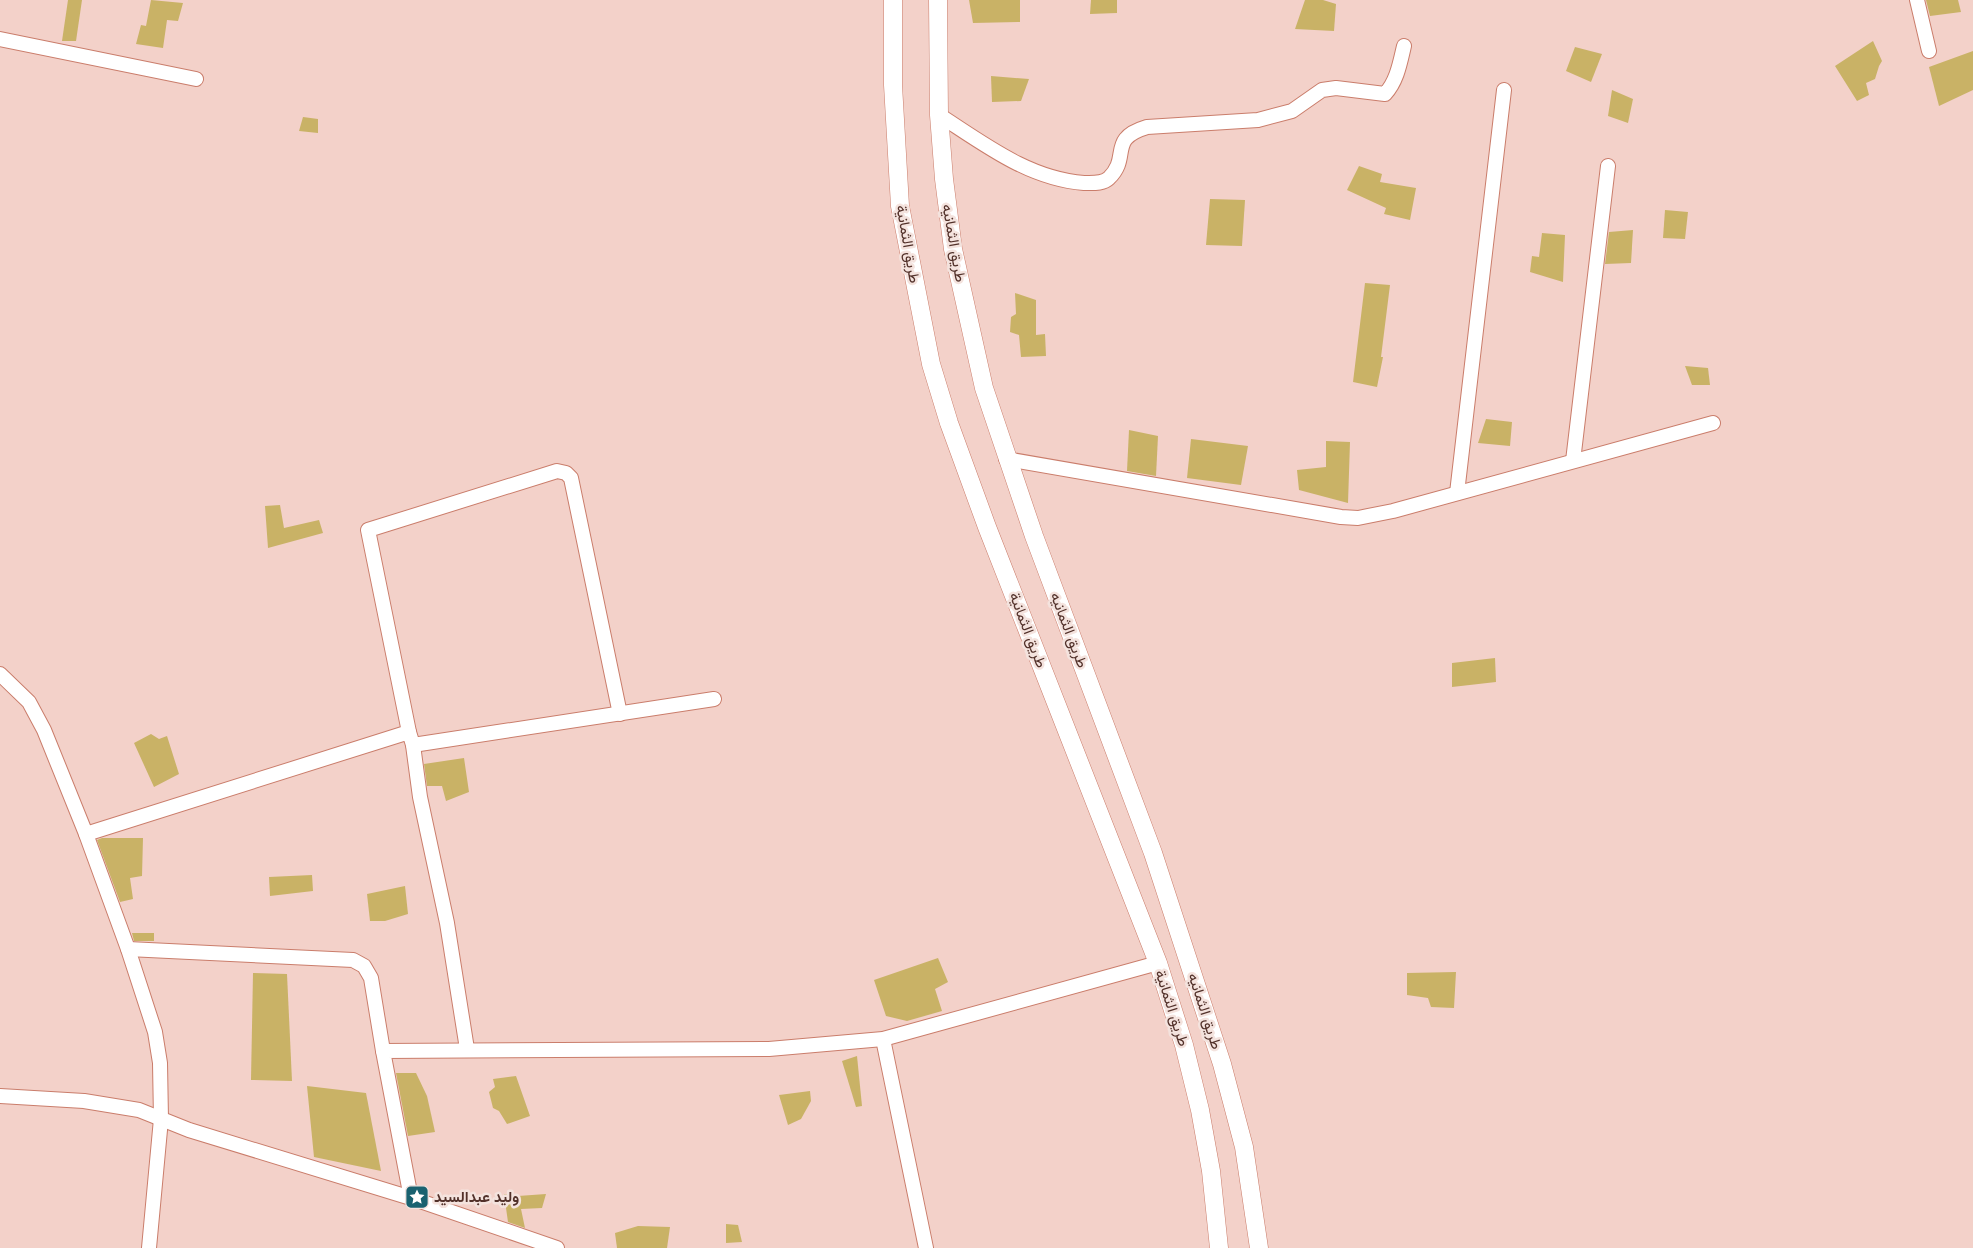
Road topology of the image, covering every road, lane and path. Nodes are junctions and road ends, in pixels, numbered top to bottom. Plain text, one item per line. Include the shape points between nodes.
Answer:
1 (893, 0) edge
2 (938, 0) edge
3 (1916, 0) edge
4 (0, 39) edge
5 (1404, 46) dead end
6 (1930, 51) dead end
7 (196, 79) dead end
8 (1504, 90) dead end
9 (939, 115) junction
10 (1608, 166) dead end
11 (1713, 423) dead end
12 (1006, 458) junction
13 (1573, 461) junction
14 (1457, 493) junction
15 (0, 674) edge
16 (714, 699) dead end
17 (620, 714) junction
18 (411, 738) junction
19 (86, 834) junction
20 (128, 949) junction
21 (1158, 964) junction
22 (883, 1038) junction
23 (467, 1049) junction
24 (383, 1050) junction
25 (0, 1096) edge
26 (161, 1120) junction
27 (411, 1198) junction
28 (149, 1248) edge
29 (557, 1248) edge
30 (926, 1248) edge
31 (1219, 1248) edge
32 (1259, 1248) edge

1 - 21 street, طريق الثمانية via 893,85 900,206 931,364 987,527
2 - 9 street, طريق الثمانيه
3 - 6 street
4 - 7 street
5 - 9 street via 1391,88 1385,94 1336,88 1322,90 1292,111 1258,120 1147,126 1131,131 1124,139 1112,175 1097,184 1066,181 1028,169
8 - 14 street
9 - 12 street, طريق الثمانيه via 953,250 984,388
10 - 13 street
11 - 13 street
12 - 14 street via 1341,517 1378,515
12 - 32 street, طريق الثمانيه via 1153,853 1222,1064 1244,1148
13 - 14 street
15 - 19 street via 29,702 44,730
16 - 17 street
17 - 18 street
17 - 18 street via 571,478 557,471 368,530
18 - 19 street
18 - 23 street
19 - 20 street
20 - 24 street via 353,960 364,966 372,978
20 - 26 street via 155,1032 160,1063
21 - 22 street
21 - 31 street, طريق الثمانية via 1184,1045 1200,1110 1211,1171
22 - 23 street via 768,1050
22 - 30 street
23 - 24 street
24 - 27 street
25 - 26 street via 84,1101 139,1110
26 - 27 street
26 - 28 street
27 - 29 street

